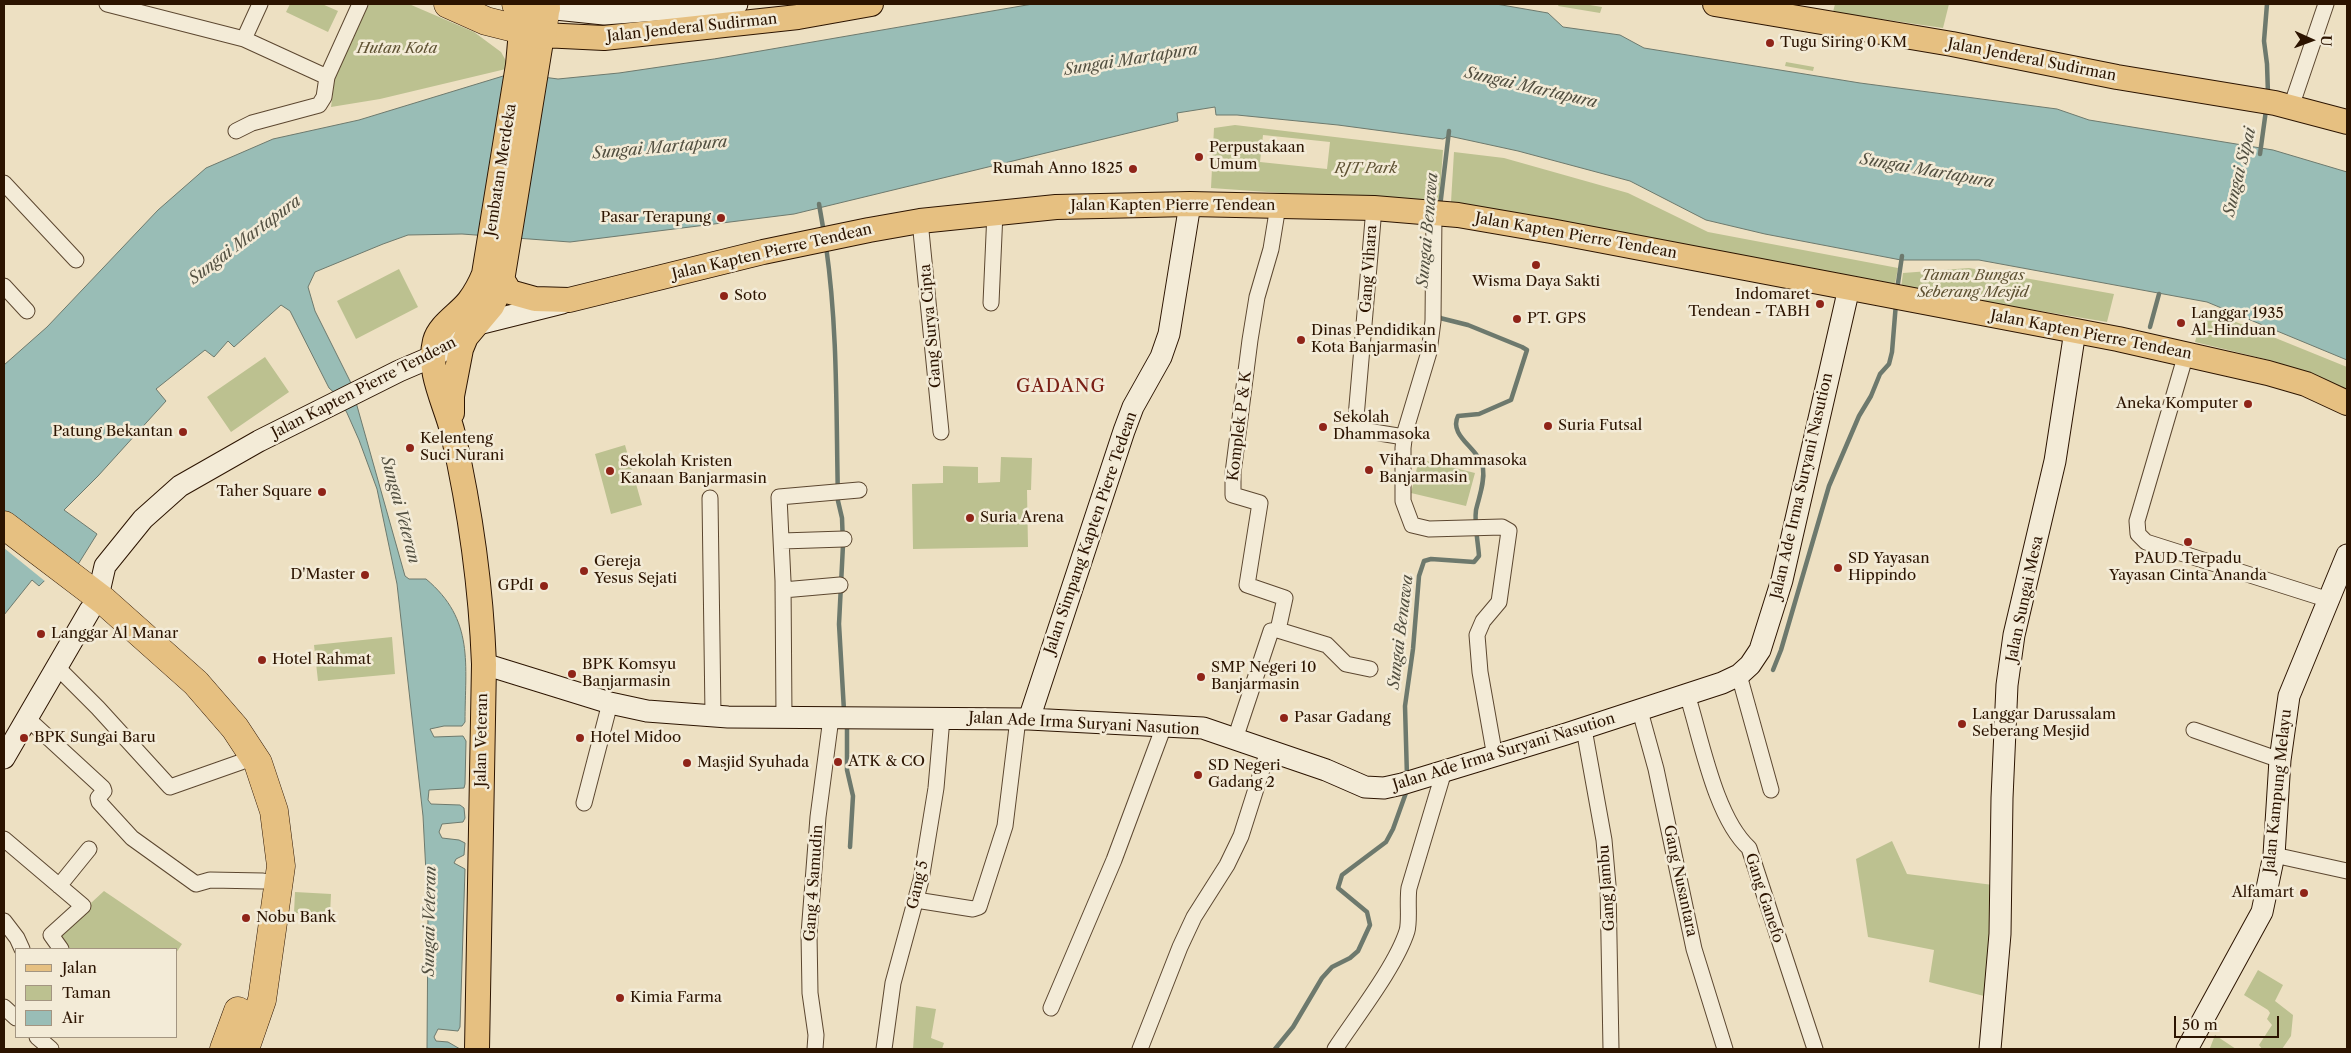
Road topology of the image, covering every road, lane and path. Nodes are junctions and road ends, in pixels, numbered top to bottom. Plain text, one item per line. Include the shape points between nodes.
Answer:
1 (108, 4) edge
2 (260, 4) edge
3 (360, 4) edge
4 (448, 4) edge
5 (737, 4) edge
6 (870, 4) edge
7 (1715, 4) edge
8 (2326, 4) edge
9 (1765, 8) edge
10 (532, 13) edge
11 (244, 40) junction
12 (327, 76) junction
13 (2283, 105) junction
14 (2347, 122) edge
15 (236, 131) dead end
16 (4, 183) edge
17 (1190, 204) junction
18 (1278, 206) junction
19 (1374, 208) junction
20 (995, 212) junction
21 (1439, 213) junction
22 (920, 220) junction
23 (76, 260) dead end
24 (496, 277) junction
25 (4, 286) edge
26 (1849, 288) junction
27 (570, 300) junction
28 (991, 303) dead end
29 (27, 311) dead end
30 (472, 330) junction
31 (2075, 331) junction
32 (2186, 354) junction
33 (434, 356) junction
34 (2347, 403) edge
35 (941, 432) dead end
36 (452, 433) junction
37 (1404, 437) junction
38 (859, 490) dead end
39 (710, 498) dead end
40 (4, 525) edge
41 (844, 539) dead end
42 (4, 540) edge
43 (782, 541) junction
44 (2347, 556) edge
45 (840, 585) dead end
46 (783, 590) junction
47 (90, 600) junction
48 (2328, 600) junction
49 (1278, 630) junction
50 (484, 664) junction
51 (58, 668) junction
52 (1370, 669) dead end
53 (1739, 675) junction
54 (1687, 694) junction
55 (610, 703) junction
56 (1640, 711) junction
57 (713, 715) junction
58 (784, 717) junction
59 (831, 718) junction
60 (942, 718) junction
61 (28, 719) junction
62 (1023, 719) junction
63 (1164, 726) junction
64 (1584, 729) junction
65 (2194, 730) dead end
66 (1235, 739) junction
67 (1268, 750) junction
68 (1495, 757) junction
69 (4, 758) edge
70 (2280, 760) junction
71 (241, 762) junction
72 (1444, 771) junction
73 (1771, 790) dead end
74 (584, 803) dead end
75 (4, 839) edge
76 (89, 849) dead end
77 (2274, 855) junction
78 (2347, 871) edge
79 (263, 881) junction
80 (59, 886) junction
81 (916, 900) junction
82 (4, 921) edge
83 (22, 948) edge
84 (60, 948) edge
85 (4, 1007) edge
86 (1052, 1008) dead end
87 (15, 1017) edge
88 (38, 1038) edge
89 (51, 1049) edge
90 (224, 1049) edge
91 (245, 1049) edge
92 (477, 1049) edge
93 (815, 1049) edge
94 (884, 1049) edge
95 (1140, 1049) edge
96 (1334, 1049) edge
97 (1611, 1049) edge
98 (1725, 1049) edge
99 (1815, 1049) edge
100 (1990, 1049) edge
101 (2187, 1049) edge

1 - 11 street
2 - 11 street
3 - 12 street
4 - 10 highway via 486,21
5 - 10 street, Jalan Jenderal Sudirman via 604,14
6 - 10 main road, Jalan Jenderal Sudirman via 798,16 604,38
7 - 9 main road, Jalan Jenderal Sudirman
8 - 13 street
9 - 13 main road, Jalan Jenderal Sudirman via 2117,78
10 - 24 main road, Jembatan Merdeka
11 - 12 street
12 - 15 street via 324,97 319,106 252,123
13 - 14 main road, Jalan Jenderal Sudirman
16 - 23 street
17 - 18 main road, Jalan Kapten Pierre Tendean
17 - 20 main road, Jalan Kapten Pierre Tendean
17 - 62 street, Jalan Simpang Kapten Piere Tedean via 1169,334 1161,357 1133,407
18 - 19 main road, Jalan Kapten Pierre Tendean
18 - 49 street, Komplek P & K via 1250,340 1232,495 1260,503 1246,585 1285,598
19 - 21 main road, Jalan Kapten Pierre Tendean
19 - 37 street, Gang Vihara via 1355,429
20 - 22 main road, Jalan Kapten Pierre Tendean
20 - 28 street
21 - 26 main road, Jalan Kapten Pierre Tendean via 1675,253
21 - 37 street via 1429,352
22 - 27 main road, Jalan Kapten Pierre Tendean via 763,252
22 - 35 street, Gang Surya Cipta
24 - 27 main road via 510,292 535,300
24 - 30 main road via 497,297
24 - 33 main road via 440,331 435,341
25 - 29 street
26 - 31 main road, Jalan Kapten Pierre Tendean
26 - 53 street, Jalan Ade Irma Suryani Nasution via 1782,580 1760,650
27 - 30 street, Jalan Kapten Pierre Tendean
30 - 33 street, Jalan Kapten Pierre Tendean
30 - 36 main road via 457,364 452,396
31 - 32 main road, Jalan Kapten Pierre Tendean
31 - 100 street, Jalan Sungai Mesa via 2055,461 2014,635 2007,685 2000,934
32 - 34 main road, Jalan Kapten Pierre Tendean via 2268,372 2306,384
32 - 48 street via 2137,520 2140,537 2146,542
33 - 36 main road via 435,378
33 - 47 street, Jalan Kapten Pierre Tendean via 259,441 180,486 143,519 105,566 100,592
36 - 50 main road, Jalan Veteran via 473,545
37 - 68 street via 1403,501 1412,524 1429,529 1502,527 1509,531 1499,602 1482,621 1478,635 1480,672
38 - 43 street via 779,496
39 - 57 street
40 - 47 highway
41 - 43 street
42 - 47 highway
43 - 46 street
44 - 48 street, Jalan Kampung Melayu
45 - 46 street
46 - 58 street
47 - 51 street
47 - 71 highway via 224,735
47 - 91 highway via 196,683 235,728 258,763 274,811 280,866 262,1000
48 - 70 street, Jalan Kampung Melayu via 2289,696
49 - 52 street via 1327,645 1346,664
49 - 66 street via 1271,631
50 - 55 street, Jalan Ade Irma Suryani Nasution
50 - 92 main road, Jalan Veteran
51 - 61 street
51 - 71 street via 170,788
53 - 54 street, Jalan Ade Irma Suryani Nasution
53 - 73 street
54 - 56 street, Jalan Ade Irma Suryani Nasution
54 - 99 street, Gang Ganefo via 1721,805 1730,827 1749,848
55 - 57 street, Jalan Ade Irma Suryani Nasution via 647,711
55 - 74 street
56 - 64 street, Jalan Ade Irma Suryani Nasution
56 - 98 street, Gang Nusantara via 1656,769 1694,949
57 - 58 street, Jalan Ade Irma Suryani Nasution
58 - 59 street, Jalan Ade Irma Suryani Nasution
59 - 60 street, Jalan Ade Irma Suryani Nasution
59 - 93 street, Gang 4 Samudin via 818,817 809,934
60 - 62 street, Jalan Ade Irma Suryani Nasution
60 - 81 street, Gang 5 via 936,788
61 - 69 street
61 - 79 street via 103,788 99,802 132,838 196,884 210,880
62 - 63 street, Jalan Ade Irma Suryani Nasution
62 - 81 street via 1005,826 979,907 973,909
63 - 66 street, Jalan Ade Irma Suryani Nasution via 1203,728
63 - 86 street via 1114,860
64 - 68 street, Jalan Ade Irma Suryani Nasution
64 - 97 street, Gang Jambu via 1604,840 1608,885
65 - 70 street
66 - 67 street, Jalan Ade Irma Suryani Nasution
67 - 72 street, Jalan Ade Irma Suryani Nasution via 1365,787 1384,788
67 - 95 street via 1242,836 1194,917
68 - 72 street, Jalan Ade Irma Suryani Nasution
70 - 77 street, Jalan Kampung Melayu
71 - 79 highway via 258,814 265,866
72 - 96 street via 1409,888 1407,929 1376,988
75 - 80 street
76 - 80 street
77 - 78 street
77 - 101 street, Jalan Kampung Melayu via 2262,912
79 - 90 highway via 244,995
80 - 84 street via 83,906 51,935
81 - 94 street, Gang 5 via 893,983
82 - 83 street
85 - 87 street
88 - 89 street

